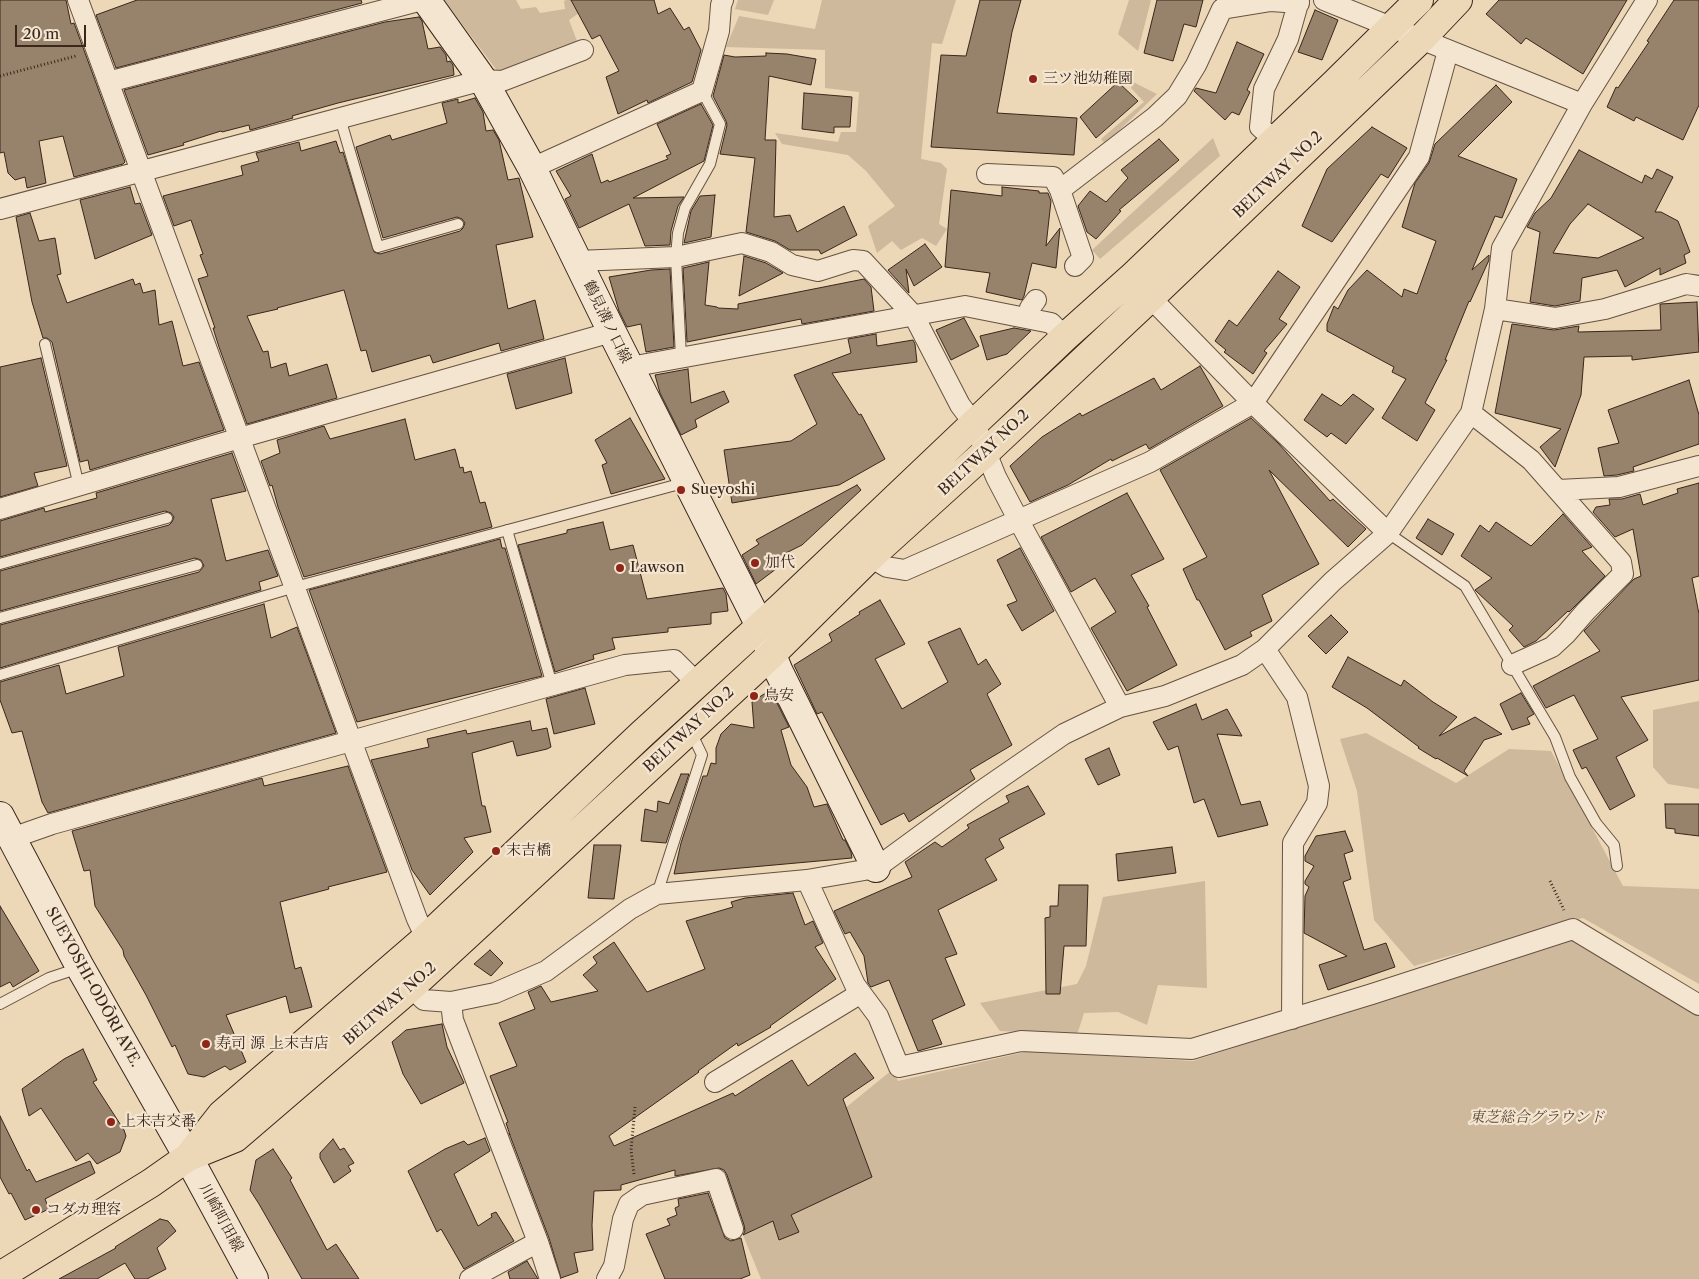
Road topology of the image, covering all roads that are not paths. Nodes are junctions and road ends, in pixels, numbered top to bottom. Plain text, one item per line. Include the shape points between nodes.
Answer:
1 (79, 0) edge
2 (422, 0) edge
3 (426, 0) edge
4 (723, 0) edge
5 (1324, 0) edge
6 (1418, 0) edge
7 (1458, 0) edge
8 (1647, 0) edge
9 (1299, 1) edge
10 (1391, 28) junction
11 (1421, 39) junction
12 (583, 50) dead end
13 (1448, 50) junction
14 (483, 80) junction
15 (108, 82) junction
16 (702, 91) junction
17 (1582, 104) junction
18 (340, 118) junction
19 (1275, 140) junction
20 (532, 168) junction
21 (141, 171) junction
22 (987, 174) dead end
23 (1060, 190) junction
24 (0, 209) edge
25 (458, 224) dead end
26 (676, 257) junction
27 (577, 261) junction
28 (1075, 266) dead end
29 (1131, 278) junction
30 (1699, 286) edge
31 (1151, 297) junction
32 (1495, 308) junction
33 (914, 316) junction
34 (612, 332) junction
35 (1066, 337) junction
36 (45, 344) dead end
37 (682, 357) junction
38 (630, 367) junction
39 (1253, 403) junction
40 (1471, 413) junction
41 (975, 425) junction
42 (239, 438) junction
43 (986, 451) junction
44 (1699, 466) edge
45 (687, 482) junction
46 (79, 486) junction
47 (1558, 490) junction
48 (0, 509) edge
49 (166, 518) dead end
50 (1018, 521) junction
51 (507, 530) junction
52 (1388, 533) junction
53 (870, 557) junction
54 (0, 564) edge
55 (197, 565) dead end
56 (295, 587) junction
57 (0, 618) edge
58 (760, 626) junction
59 (1265, 649) junction
60 (771, 655) junction
61 (1512, 665) junction
62 (0, 675) edge
63 (697, 683) junction
64 (552, 685) junction
65 (1120, 707) junction
66 (690, 729) junction
67 (351, 742) junction
68 (6, 827) edge
69 (1617, 866) dead end
70 (876, 868) junction
71 (807, 880) junction
72 (657, 894) junction
73 (426, 938) junction
74 (80, 967) junction
75 (411, 987) junction
76 (861, 993) junction
77 (451, 1002) junction
78 (0, 1004) edge
79 (1699, 1005) edge
80 (1292, 1019) junction
81 (715, 1082) dead end
82 (188, 1157) junction
83 (733, 1229) dead end
84 (538, 1242) junction
85 (0, 1276) edge
86 (254, 1279) edge
87 (470, 1279) edge
88 (550, 1279) edge
89 (607, 1279) edge

1 - 15 street
2 - 15 street
3 - 14 main road, 鶴見溝ノ口線
4 - 16 street via 719,30
5 - 10 street
6 - 10 main road, BELTWAY NO.2
7 - 11 main road, BELTWAY NO.2
8 - 17 street
9 - 19 street via 1288,39 1264,89 1260,127
9 - 23 street via 1222,9 1196,66 1177,96 1155,117
10 - 11 street
10 - 19 main road, BELTWAY NO.2
11 - 13 street
11 - 31 main road, BELTWAY NO.2
12 - 14 street via 502,81
13 - 17 street
13 - 39 street via 1419,157
14 - 18 street
14 - 20 main road, 鶴見溝ノ口線
15 - 21 street
16 - 20 street
16 - 26 lane via 720,124 710,164 685,208
17 - 32 street via 1502,248
18 - 21 street
18 - 25 lane via 378,247
19 - 29 main road, BELTWAY NO.2
20 - 27 main road, 鶴見溝ノ口線
21 - 24 street
21 - 42 street
22 - 23 street via 1053,176
23 - 28 street via 1083,258
26 - 27 street
26 - 33 street via 742,243 771,252 792,265 818,271 853,260 863,261
26 - 37 lane
27 - 34 main road, 鶴見溝ノ口線
29 - 31 street
29 - 35 main road, BELTWAY NO.2
30 - 32 street via 1686,284 1605,309 1555,318
31 - 39 street
31 - 43 main road, BELTWAY NO.2
32 - 40 street
33 - 35 street via 966,306 1032,309
33 - 37 street
33 - 41 street via 960,405
34 - 38 main road, 鶴見溝ノ口線
34 - 42 street
35 - 41 main road, BELTWAY NO.2
36 - 46 lane
37 - 38 street
38 - 45 main road, 鶴見溝ノ口線
39 - 50 street via 1150,462
39 - 52 street
40 - 47 street via 1531,460
40 - 52 street
41 - 43 street
41 - 58 main road, BELTWAY NO.2
42 - 46 street
42 - 56 street
43 - 50 street
43 - 53 main road, BELTWAY NO.2
44 - 47 street via 1619,486
45 - 51 lane
45 - 58 main road, 鶴見溝ノ口線
46 - 48 street
47 - 61 street via 1621,562 1623,574 1552,647
49 - 54 lane
50 - 53 street via 905,570 887,567
50 - 65 street
51 - 56 lane
51 - 64 lane
52 - 59 street via 1333,581
52 - 61 lane via 1465,586
53 - 60 main road, BELTWAY NO.2
55 - 57 lane
56 - 62 lane
56 - 67 street
58 - 60 main road, 鶴見溝ノ口線
58 - 63 main road, BELTWAY NO.2
59 - 65 street via 1242,665 1165,696
59 - 80 street via 1298,697 1319,786 1317,803 1293,843
60 - 66 main road, BELTWAY NO.2
60 - 70 main road, 鶴見溝ノ口線
61 - 69 lane via 1556,737 1570,777 1596,822 1614,845
63 - 64 street via 674,660 625,665
63 - 73 main road, BELTWAY NO.2
64 - 67 street
65 - 70 street via 1064,734
66 - 72 lane via 702,755
66 - 75 main road, BELTWAY NO.2
67 - 68 street via 52,824
67 - 73 street via 416,919
68 - 74 main road, SUEYOSHI-ODŌRI AVE.
70 - 71 street
71 - 72 street
71 - 76 street
72 - 77 street via 630,909 546,971 495,993
73 - 82 main road, BELTWAY NO.2 via 222,1114
74 - 78 lane via 48,978
74 - 82 main road, SUEYOSHI-ODŌRI AVE.
75 - 77 street via 424,1000
75 - 82 main road, BELTWAY NO.2 via 235,1138
76 - 80 street via 878,1016 900,1067 1021,1041 1192,1049
76 - 81 street
77 - 84 street via 453,1020
79 - 80 street via 1573,929
82 - 85 main road
82 - 86 main road, 川崎町田線
83 - 89 street via 716,1179 642,1195 629,1204 614,1266
84 - 87 street
84 - 88 street

